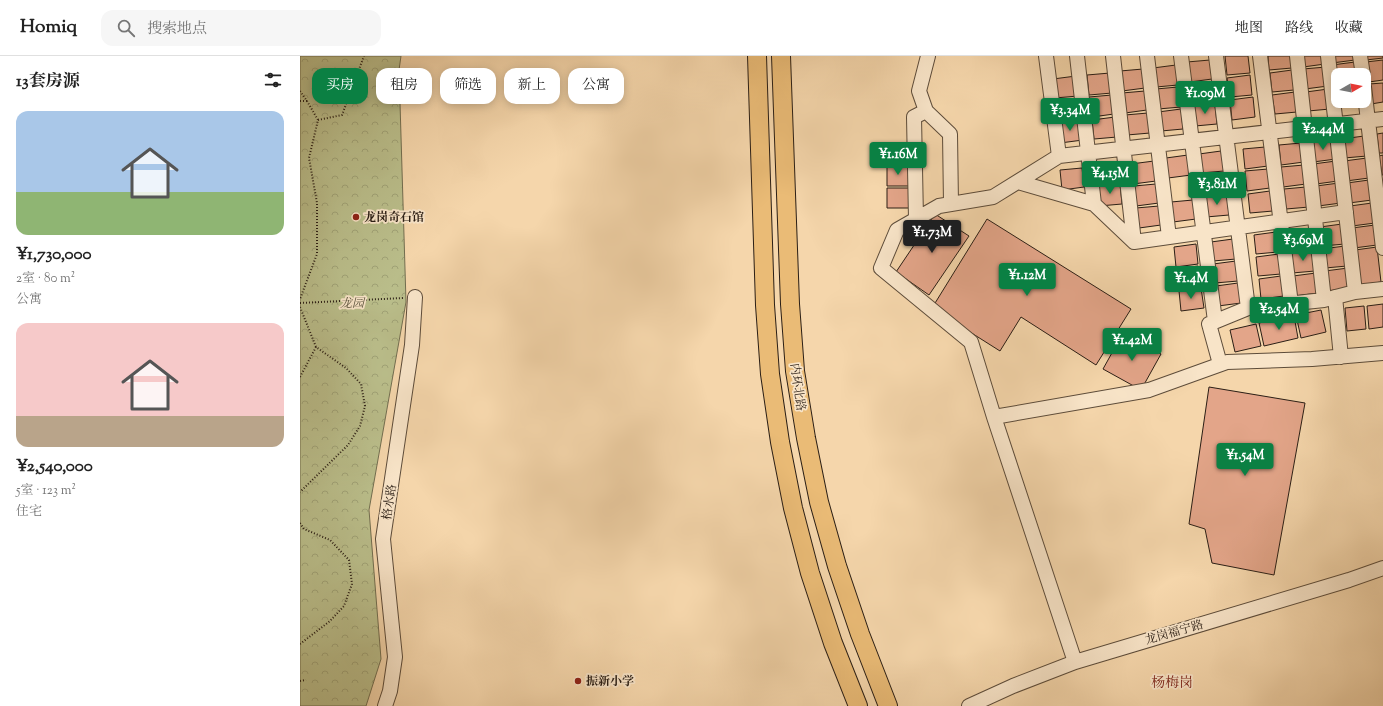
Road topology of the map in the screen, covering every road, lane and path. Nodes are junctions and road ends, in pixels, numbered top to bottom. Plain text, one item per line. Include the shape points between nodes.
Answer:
1 (364, 56) edge
2 (757, 56) edge
3 (781, 56) edge
4 (928, 56) edge
5 (1050, 56) edge
6 (1078, 56) edge
7 (1113, 56) edge
8 (1147, 56) edge
9 (1181, 56) edge
10 (1216, 56) edge
11 (1260, 56) edge
12 (1297, 56) edge
13 (1328, 56) edge
14 (1360, 56) edge
15 (1362, 68) edge
16 (300, 91) edge
17 (300, 101) edge
18 (307, 101) junction
19 (1366, 108) edge
20 (926, 111) junction
21 (1383, 119) edge
22 (318, 120) junction
23 (1368, 121) junction
24 (1336, 124) junction
25 (1305, 128) junction
26 (1270, 132) junction
27 (1226, 137) junction
28 (1192, 141) junction
29 (1158, 145) junction
30 (1123, 149) junction
31 (1088, 153) junction
32 (1059, 156) junction
33 (1018, 182) junction
34 (951, 204) junction
35 (1094, 204) junction
36 (1346, 212) junction
37 (1315, 216) junction
38 (916, 219) junction
39 (1281, 221) junction
40 (1238, 227) junction
41 (1204, 232) junction
42 (1169, 237) junction
43 (1134, 242) junction
44 (1383, 248) edge
45 (1383, 289) edge
46 (1355, 292) junction
47 (415, 297) joint
48 (1330, 299) junction
49 (300, 300) edge
50 (300, 303) edge
51 (1291, 304) junction
52 (300, 307) edge
53 (1248, 308) junction
54 (1215, 321) junction
55 (316, 347) junction
56 (1383, 353) edge
57 (1340, 357) junction
58 (1220, 364) junction
59 (300, 377) edge
60 (994, 417) junction
61 (300, 492) edge
62 (300, 523) edge
63 (1383, 568) edge
64 (300, 644) edge
65 (1074, 662) junction
66 (306, 680) dead end
67 (300, 681) edge
68 (385, 706) edge
69 (858, 706) edge
70 (888, 706) edge
71 (969, 706) edge

1 - 22 path via 342,115
2 - 69 main road via 765,305 770,374 779,435 793,508 810,573 833,643
3 - 70 main road, 内环北路 via 790,304 795,371 806,438 819,502 837,566
4 - 20 street via 919,91
5 - 32 street
6 - 31 street
7 - 30 street
8 - 29 street
9 - 28 street
10 - 27 street
11 - 26 street
12 - 25 street
13 - 24 street
14 - 15 street
16 - 18 path
17 - 18 path
18 - 22 path
19 - 23 street
20 - 34 street via 950,134
20 - 38 street via 914,117
21 - 23 street
22 - 49 path via 309,158 317,203 317,254
23 - 24 street
23 - 44 street
24 - 25 street
24 - 36 street
25 - 26 street
25 - 37 street
26 - 27 street
26 - 39 street
27 - 28 street
27 - 40 street
28 - 29 street
28 - 41 street
29 - 30 street
29 - 42 street
30 - 31 street
30 - 43 street
31 - 32 street
31 - 35 street
32 - 33 street
33 - 34 street via 993,197
33 - 35 street
34 - 38 street via 939,206
35 - 43 street
36 - 37 street
36 - 46 street
37 - 39 street
37 - 48 street
38 - 60 street via 897,230 881,268 971,342
39 - 40 street
39 - 51 street
40 - 41 street
40 - 53 street
41 - 42 street
41 - 54 street
42 - 43 street
45 - 46 street
46 - 48 street
47 - 50 path
47 - 68 street, 格水路 via 412,345 383,539 395,657
48 - 51 street
48 - 57 street
51 - 53 street
52 - 55 path
53 - 54 street
54 - 58 street via 1209,324
55 - 59 path
55 - 61 path via 346,368 360,384 365,406 360,426 348,445
56 - 57 street
57 - 58 street
58 - 60 street via 1149,390
60 - 65 street
62 - 64 path via 304,529 330,540 349,560 352,584 344,606 330,621
63 - 65 street, 龙岗福宁路 via 1342,583
65 - 71 street, 龙岗福宁路
66 - 67 path

